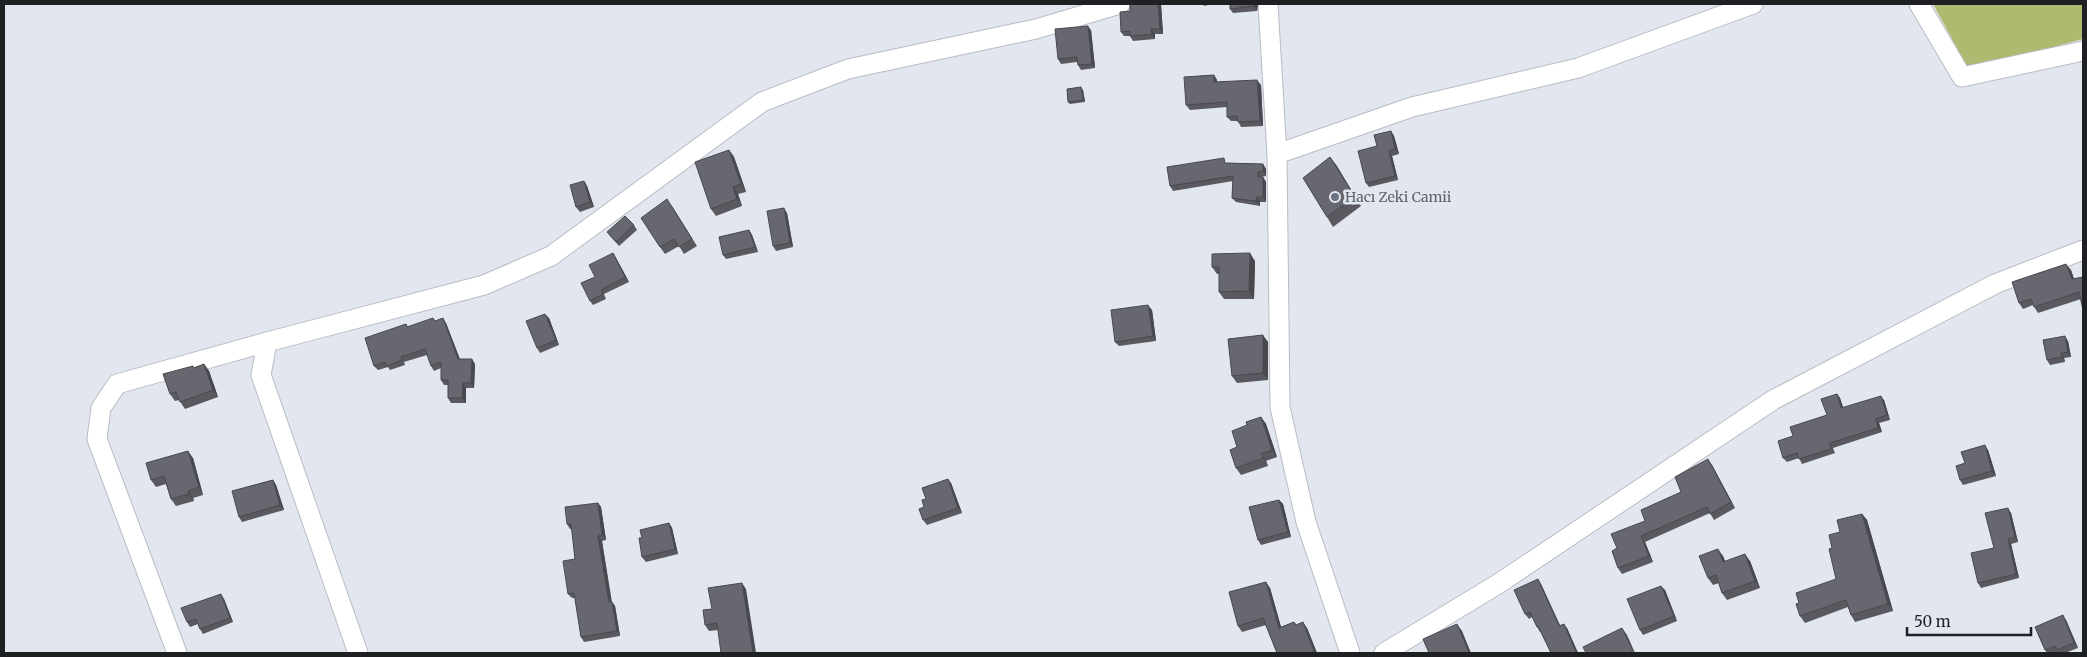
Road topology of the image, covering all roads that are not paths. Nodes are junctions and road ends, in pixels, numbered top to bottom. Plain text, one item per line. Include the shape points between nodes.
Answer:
1 (1120, 4) edge
2 (1268, 4) edge
3 (1753, 4) edge
4 (1919, 4) edge
5 (2083, 51) edge
6 (1277, 154) junction
7 (2083, 250) edge
8 (267, 342) junction
9 (177, 653) edge
10 (358, 653) edge
11 (1350, 653) edge
12 (1384, 653) edge

1 - 8 street via 1036,29 848,69 762,102 551,256 484,285
2 - 6 street
3 - 6 street via 1578,68 1412,107
4 - 5 street via 1962,77
6 - 11 street via 1280,407 1306,522
7 - 12 street via 1995,284 1773,400 1498,584
8 - 9 street via 117,384 101,408 97,439
8 - 10 street via 261,375

